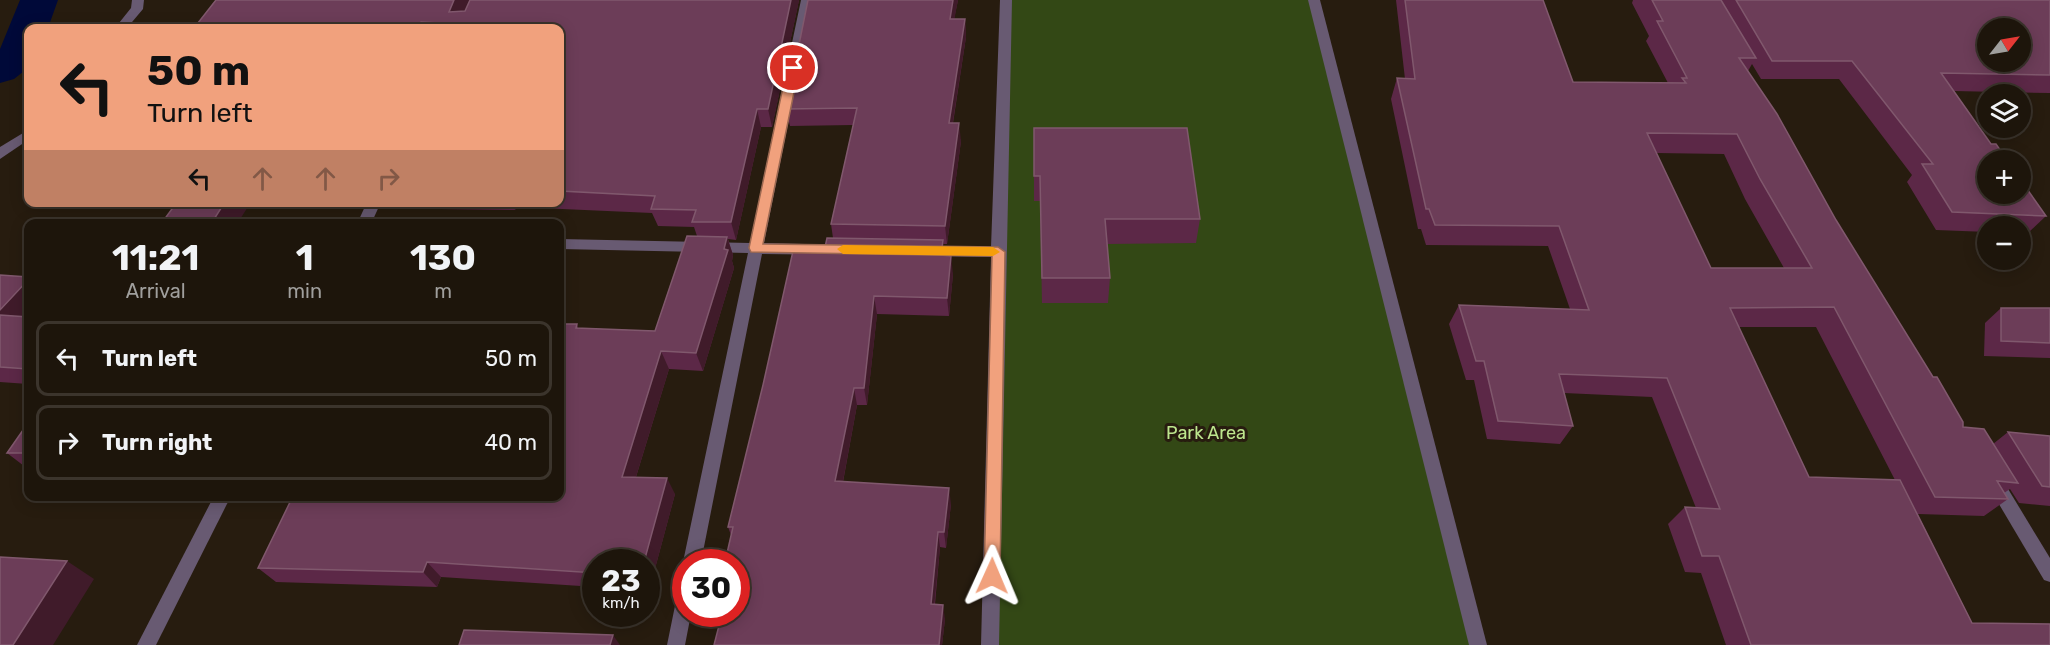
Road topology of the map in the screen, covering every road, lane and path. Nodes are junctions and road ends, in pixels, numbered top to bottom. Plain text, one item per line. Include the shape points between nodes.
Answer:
1 (138, 0) edge
2 (807, 0) edge
3 (1006, 0) edge
4 (1314, 0) edge
5 (124, 24) edge
6 (24, 137) edge
7 (0, 154) edge
8 (564, 244) edge
9 (756, 248) junction
10 (860, 250) edge
11 (906, 250) edge
12 (998, 252) junction
13 (1989, 474) edge
14 (220, 501) edge
15 (695, 549) edge
16 (2050, 574) edge
17 (680, 627) edge
18 (146, 645) edge
19 (676, 645) edge
20 (990, 645) edge
21 (1478, 645) edge

1 - 5 street
2 - 9 street
3 - 12 street
4 - 21 street
6 - 7 street
8 - 9 street
9 - 10 street
9 - 15 street
11 - 12 street
12 - 20 street
13 - 16 street
14 - 18 street
17 - 19 street

